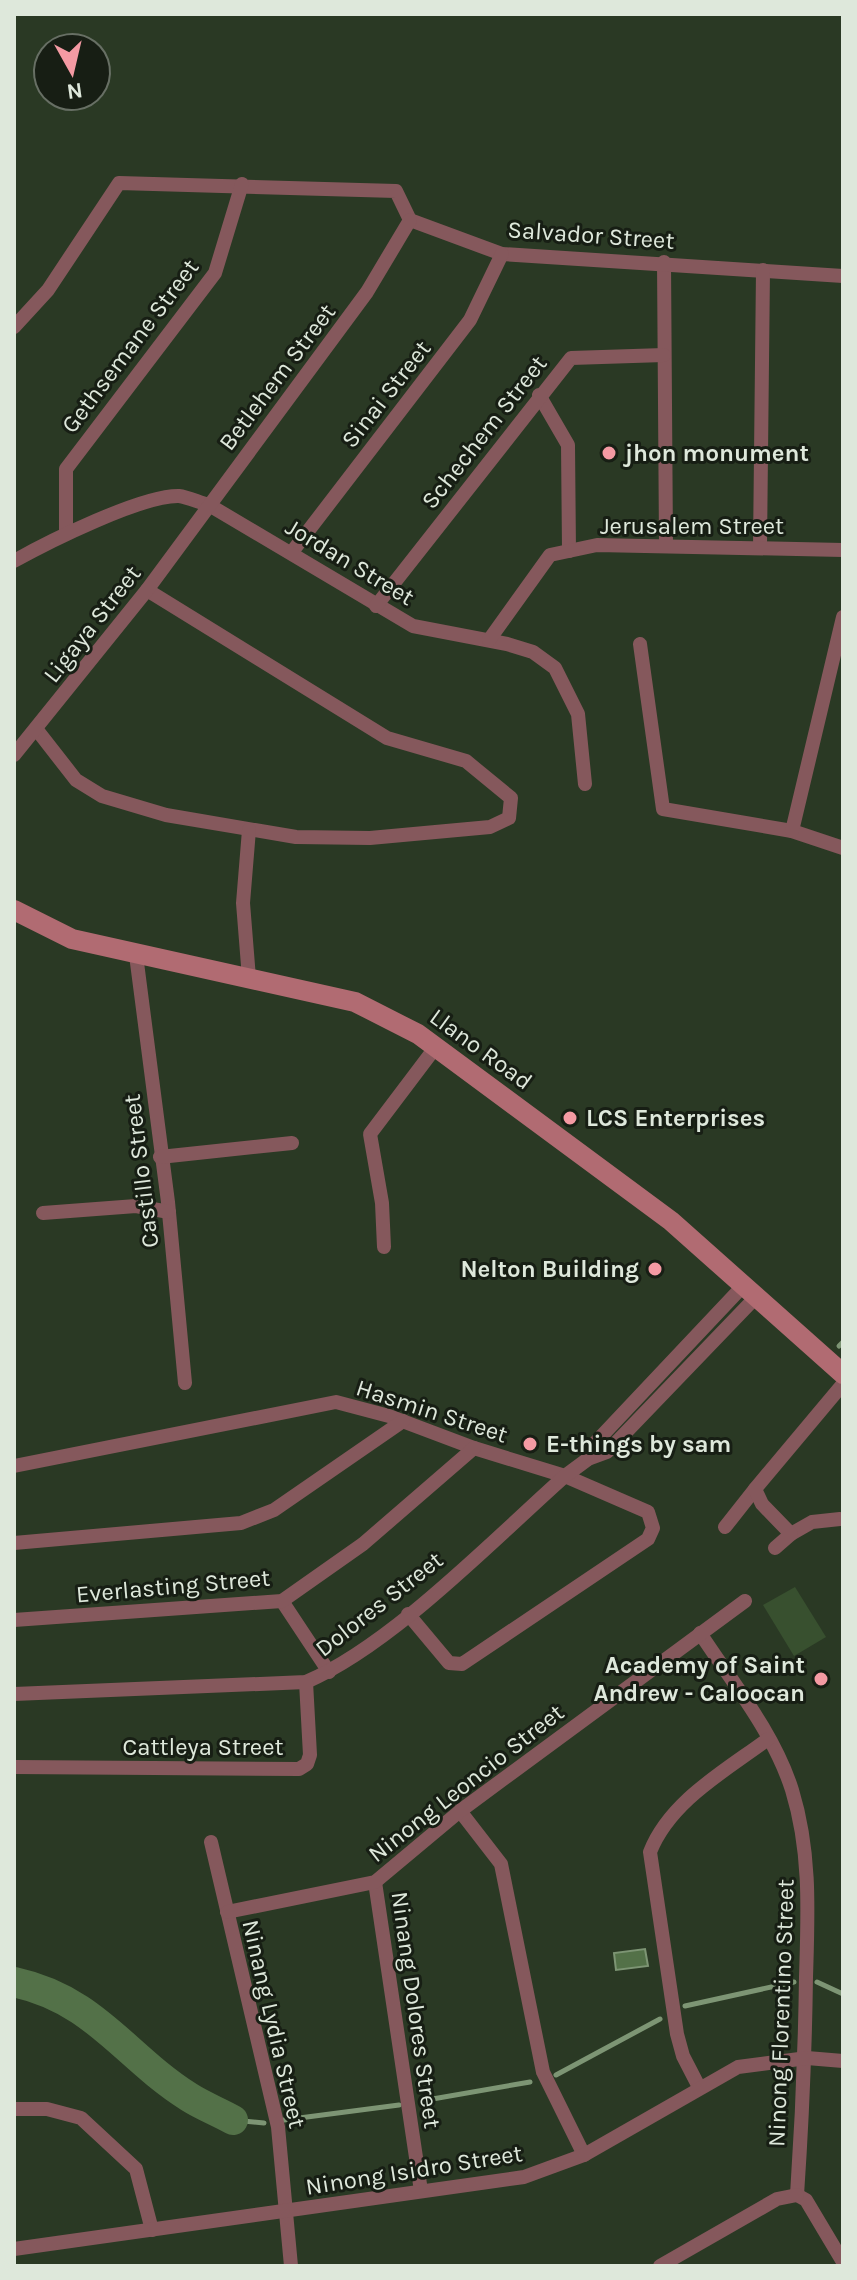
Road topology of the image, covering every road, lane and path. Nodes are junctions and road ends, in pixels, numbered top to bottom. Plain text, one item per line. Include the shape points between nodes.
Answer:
1 (242, 184) junction
2 (410, 220) junction
3 (502, 254) junction
4 (664, 262) junction
5 (763, 270) junction
6 (843, 276) edge
7 (14, 327) edge
8 (664, 355) junction
9 (539, 395) junction
10 (209, 505) junction
11 (66, 533) junction
12 (666, 545) junction
13 (760, 547) junction
14 (843, 550) edge
15 (569, 551) junction
16 (292, 552) junction
17 (172, 556) joint
18 (14, 561) edge
19 (147, 590) junction
20 (376, 606) junction
21 (843, 617) edge
22 (489, 640) junction
23 (640, 644) dead end
24 (37, 730) junction
25 (14, 755) edge
26 (585, 784) dead end
27 (249, 830) junction
28 (792, 831) junction
29 (843, 848) edge
30 (14, 910) edge
31 (136, 955) junction
32 (249, 978) junction
33 (435, 1048) junction
34 (292, 1143) dead end
35 (160, 1157) junction
36 (169, 1212) junction
37 (43, 1213) dead end
38 (384, 1247) dead end
39 (751, 1290) junction
40 (843, 1374) edge
41 (185, 1383) dead end
42 (843, 1384) edge
43 (403, 1421) junction
44 (474, 1448) junction
45 (14, 1466) edge
46 (565, 1476) junction
47 (755, 1489) junction
48 (840, 1519) dead end
49 (725, 1527) dead end
50 (791, 1534) junction
51 (14, 1543) edge
52 (775, 1548) dead end
53 (282, 1601) junction
54 (745, 1601) dead end
55 (408, 1614) junction
56 (14, 1620) edge
57 (700, 1633) junction
58 (329, 1672) junction
59 (306, 1682) junction
60 (14, 1694) edge
61 (768, 1739) junction
62 (14, 1767) edge
63 (460, 1811) junction
64 (211, 1842) dead end
65 (375, 1882) junction
66 (227, 1912) junction
67 (807, 2058) junction
68 (843, 2061) edge
69 (699, 2087) junction
70 (14, 2109) edge
71 (584, 2155) junction
72 (421, 2191) junction
73 (797, 2195) junction
74 (283, 2212) junction
75 (152, 2230) junction
76 (14, 2249) edge
77 (843, 2262) edge
78 (291, 2266) edge
79 (660, 2266) edge

1 - 2 street via 396,191
1 - 7 street via 119,183 48,290
1 - 11 street, Gethsemane Street via 215,273 66,469
2 - 3 street, Salvador Street
2 - 10 street, Betlehem Street via 367,292
3 - 4 street, Salvador Street
3 - 16 street, Sinai Street via 470,320
4 - 5 street, Salvador Street
4 - 8 street
5 - 6 street, Salvador Street
5 - 13 street
8 - 9 street, Schechem Street via 571,358
8 - 12 street
9 - 15 street via 568,445
9 - 20 street, Schechem Street
10 - 11 street, Jordan Street via 178,496
10 - 16 street, Jordan Street
10 - 17 street, Betlehem Street
11 - 18 street, Jordan Street
12 - 13 street, Jerusalem Street
12 - 15 street, Jerusalem Street via 597,545
13 - 14 street, Jerusalem Street
15 - 22 street, Jerusalem Street via 550,555
16 - 20 street, Jordan Street
17 - 19 street, Ligaya Street
19 - 24 street, Ligaya Street
19 - 27 street via 387,738 466,761 511,798 509,818 490,827 370,838
20 - 22 street, Jordan Street via 413,626
21 - 28 street
22 - 26 street, Jordan Street via 533,652 555,668 578,714
23 - 28 street via 663,809
24 - 25 street, Ligaya Street
24 - 27 street via 76,780 102,796 166,815
27 - 32 street via 243,903
28 - 29 street
30 - 31 main road, Llano Road via 72,939
31 - 32 main road, Llano Road
31 - 35 street, Castillo Street
32 - 33 main road, Llano Road via 355,1002
33 - 38 street via 370,1134
33 - 39 main road, Llano Road via 671,1221
34 - 35 street
35 - 36 street, Castillo Street
36 - 37 street via 136,1206
36 - 41 street, Castillo Street
39 - 40 main road, Llano Road
39 - 46 street, Dolores Street via 595,1443 588,1459
42 - 47 street
43 - 44 street, Hasmin Street
43 - 45 street, Hasmin Street via 336,1402
43 - 51 street via 274,1510 241,1523
44 - 46 street, Hasmin Street
44 - 53 street, Everlasting Street via 363,1544
46 - 55 street, Dolores Street
46 - 55 street, Hasmin Street via 648,1512 653,1528 648,1539 455,1666
47 - 49 street
47 - 50 street
48 - 50 street via 812,1522
50 - 52 street
53 - 56 street, Everlasting Street
53 - 58 street
54 - 57 street, Ninong Leoncio Street
55 - 58 street, Dolores Street
57 - 61 street, Ninong Florentino Street
57 - 63 street, Ninong Leoncio Street
58 - 59 street, Dolores Street
59 - 60 street, Dolores Street
59 - 62 street, Cattleya Street via 310,1755 299,1769
61 - 67 street, Ninong Florentino Street via 791,1788 810,1888
61 - 69 street via 688,1799 657,1832 650,1852 677,2034
63 - 65 street, Ninong Leoncio Street
63 - 71 street via 501,1864 543,2072
64 - 66 street, Ninang Lydia Street
65 - 66 street, Ninong Leoncio Street
65 - 72 street, Ninang Dolores Street
66 - 74 street, Ninang Lydia Street via 278,2127
67 - 68 street, Ninong Isidro Street
67 - 69 street, Ninong Isidro Street via 738,2067
67 - 73 street, Ninong Florentino Street
69 - 71 street, Ninong Isidro Street
70 - 75 street via 47,2109 81,2118 136,2169
71 - 72 street, Ninong Isidro Street via 524,2177
72 - 74 street, Ninong Isidro Street
73 - 77 street via 806,2200
73 - 79 street via 777,2199
74 - 75 street, Ninong Isidro Street
74 - 78 street, Ninang Lydia Street
75 - 76 street, Ninong Isidro Street

